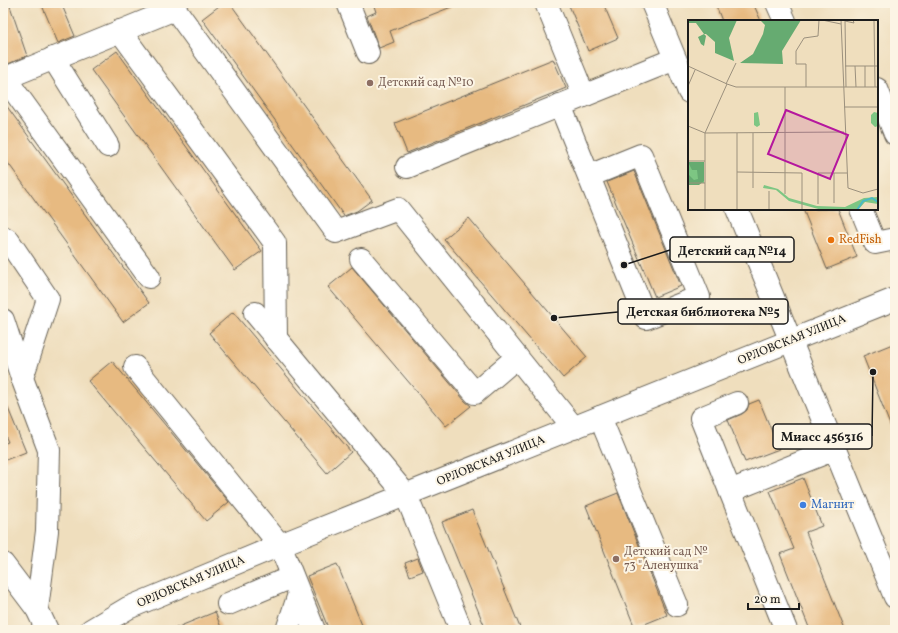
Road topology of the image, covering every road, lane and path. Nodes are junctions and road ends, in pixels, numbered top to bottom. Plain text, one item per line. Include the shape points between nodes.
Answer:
1 (348, 3) edge
2 (546, 3) edge
3 (652, 3) edge
4 (777, 3) edge
5 (173, 6) edge
6 (785, 20) edge
7 (120, 31) junction
8 (368, 53) dead end
9 (53, 58) junction
10 (675, 59) junction
11 (4, 78) edge
12 (688, 90) edge
13 (878, 92) edge
14 (584, 96) junction
15 (560, 105) junction
16 (895, 134) edge
17 (108, 146) dead end
18 (407, 167) dead end
19 (589, 176) junction
20 (737, 210) edge
21 (861, 210) edge
22 (3, 237) edge
23 (895, 239) edge
24 (361, 259) dead end
25 (149, 277) dead end
26 (895, 298) edge
27 (255, 313) dead end
28 (3, 320) edge
29 (276, 339) junction
30 (790, 341) junction
31 (518, 357) junction
32 (135, 367) dead end
33 (22, 378) junction
34 (737, 404) dead end
35 (600, 417) junction
36 (574, 428) junction
37 (834, 449) junction
38 (730, 491) junction
39 (406, 495) junction
40 (280, 545) junction
41 (3, 564) edge
42 (296, 586) junction
43 (895, 597) edge
44 (228, 604) dead end
45 (677, 605) dead end
46 (37, 609) junction
47 (47, 630) edge
48 (91, 630) edge
49 (287, 630) edge
50 (314, 630) edge
51 (460, 630) edge
52 (786, 630) edge

1 - 8 street
2 - 14 street
3 - 10 street
4 - 6 street
5 - 7 street
5 - 31 street via 336,232 398,210
7 - 9 street
7 - 29 street via 275,243
9 - 11 street
9 - 17 street
10 - 12 street
10 - 14 street
11 - 25 street
13 - 16 street
14 - 15 street
15 - 18 street
15 - 19 street
19 - 19 street via 646,318 699,297 641,155
20 - 30 street
21 - 23 street via 875,243
22 - 33 street via 8,240 48,299
24 - 31 street via 475,393
26 - 30 street, ОРЛОВСКАЯ УЛИЦА
27 - 29 street
28 - 33 street
29 - 39 street
30 - 35 street, ОРЛОВСКАЯ УЛИЦА
30 - 37 street
31 - 36 street
32 - 40 street
33 - 46 street via 49,450 47,531
34 - 38 street via 701,418
35 - 36 street, ОРЛОВСКАЯ УЛИЦА
35 - 45 street
36 - 39 street, ОРЛОВСКАЯ УЛИЦА
37 - 38 street
37 - 43 street
38 - 52 street
39 - 40 street, ОРЛОВСКАЯ УЛИЦА
39 - 51 street
40 - 42 street
40 - 48 street, ОРЛОВСКАЯ УЛИЦА via 128,608
41 - 46 street
42 - 44 street
42 - 49 street
42 - 50 street
46 - 47 street

